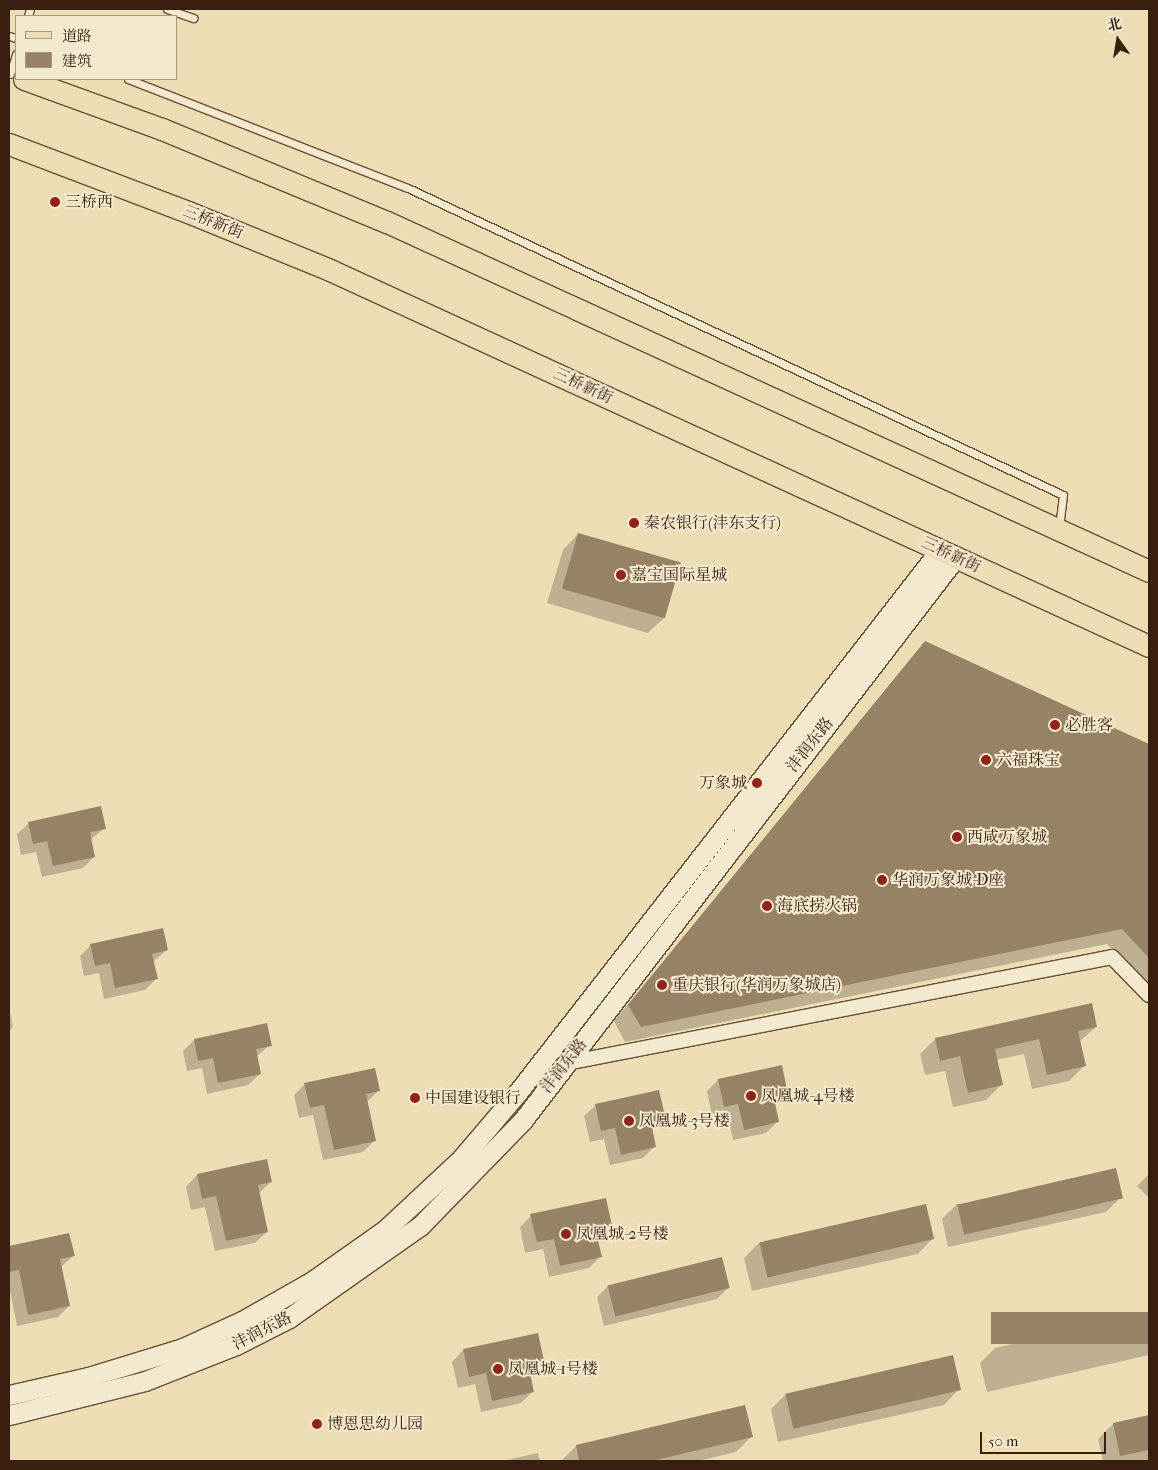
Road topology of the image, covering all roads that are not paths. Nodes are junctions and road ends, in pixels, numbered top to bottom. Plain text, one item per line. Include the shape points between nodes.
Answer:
1 (167, 9) edge
2 (194, 18) dead end
3 (38, 80) edge
4 (131, 80) edge
5 (9, 144) edge
6 (1059, 530) junction
7 (948, 553) junction
8 (1149, 571) edge
9 (1149, 646) edge
10 (1149, 995) edge
11 (566, 1063) junction
12 (9, 1395) edge
13 (9, 1415) edge

1 - 2 lane
3 - 6 main road via 387,222
4 - 6 lane via 408,188 1063,495
5 - 7 main road, 三桥新街 via 180,208 330,270
6 - 8 main road
7 - 9 main road, 三桥新街
7 - 11 street, 沣润东路
7 - 12 street, 沣润东路 via 518,1092 461,1160 386,1228 311,1282 242,1321 184,1348 97,1374
10 - 11 street via 1112,956
11 - 13 street, 沣润东路 via 516,1127 420,1226 289,1318 236,1345 145,1381

